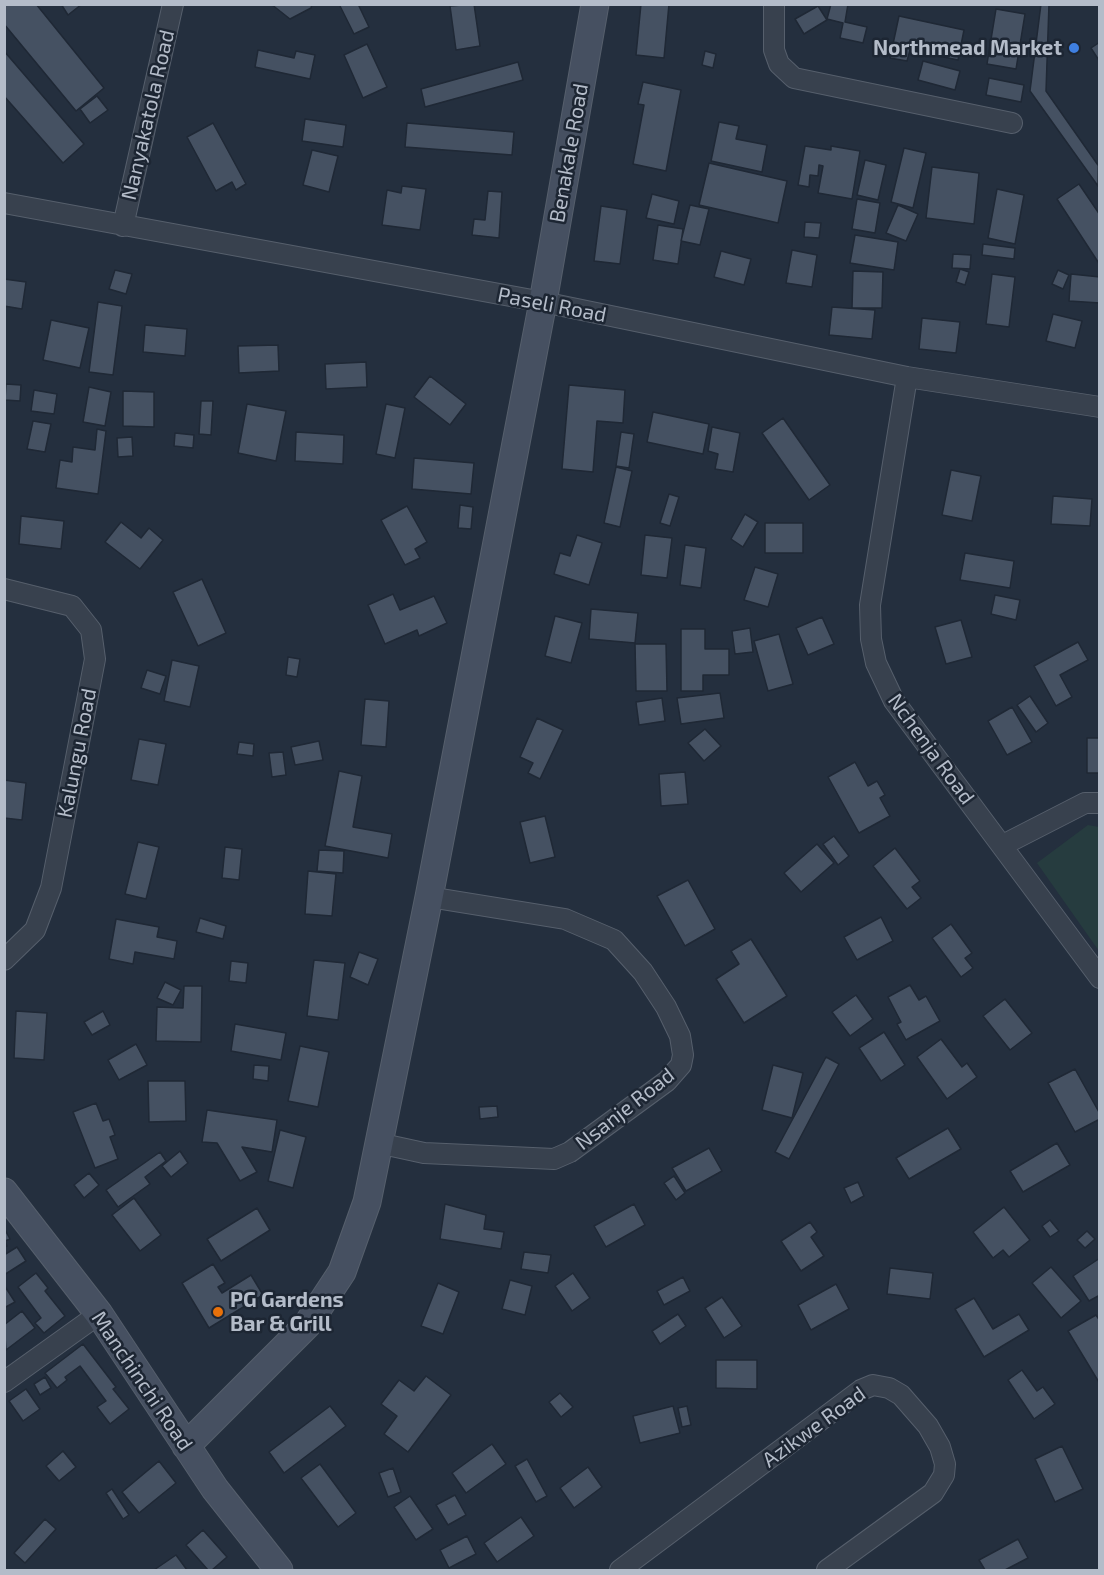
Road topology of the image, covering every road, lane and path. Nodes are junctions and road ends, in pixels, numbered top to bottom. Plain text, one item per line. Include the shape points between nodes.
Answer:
1 (173, 4) edge
2 (595, 4) edge
3 (774, 4) edge
4 (1012, 123) dead end
5 (4, 203) edge
6 (123, 226) junction
7 (543, 302) junction
8 (907, 376) junction
9 (1100, 407) edge
10 (4, 589) edge
11 (1100, 803) edge
12 (1003, 845) junction
13 (429, 897) junction
14 (4, 960) edge
15 (1100, 978) edge
16 (378, 1143) junction
17 (4, 1192) edge
18 (99, 1314) junction
19 (5, 1379) edge
20 (186, 1446) junction
21 (279, 1570) edge
22 (620, 1570) edge
23 (827, 1570) edge

1 - 6 street, Nanyakatola Road
2 - 7 street, Benakale Road
3 - 4 street via 774,50 779,64 794,78
5 - 6 street, Paseli Road
6 - 7 street, Paseli Road
7 - 8 street, Paseli Road
7 - 13 street, Benakale Road
8 - 9 street, Paseli Road
8 - 12 street, Nchenja Road via 870,605 871,639 876,663 894,701
10 - 14 street, Kalungu Road via 72,606 91,630 95,659 51,888 35,930
11 - 12 street via 1085,803
12 - 15 street, Nchenja Road
13 - 16 street, Benakale Road
13 - 16 street, Nsanje Road via 565,919 614,940 643,972 666,1007 680,1036 681,1065 667,1081 570,1152 554,1159 424,1153
16 - 20 street, Benakale Road via 367,1202 342,1272 324,1302 307,1325
17 - 18 street, Manchinchi Road
18 - 19 street
18 - 20 street, Manchinchi Road
20 - 21 street, Manchinchi Road
22 - 23 street, Azikwe Road via 861,1390 873,1385 889,1388 901,1395 928,1426 940,1447 944,1475 933,1493

